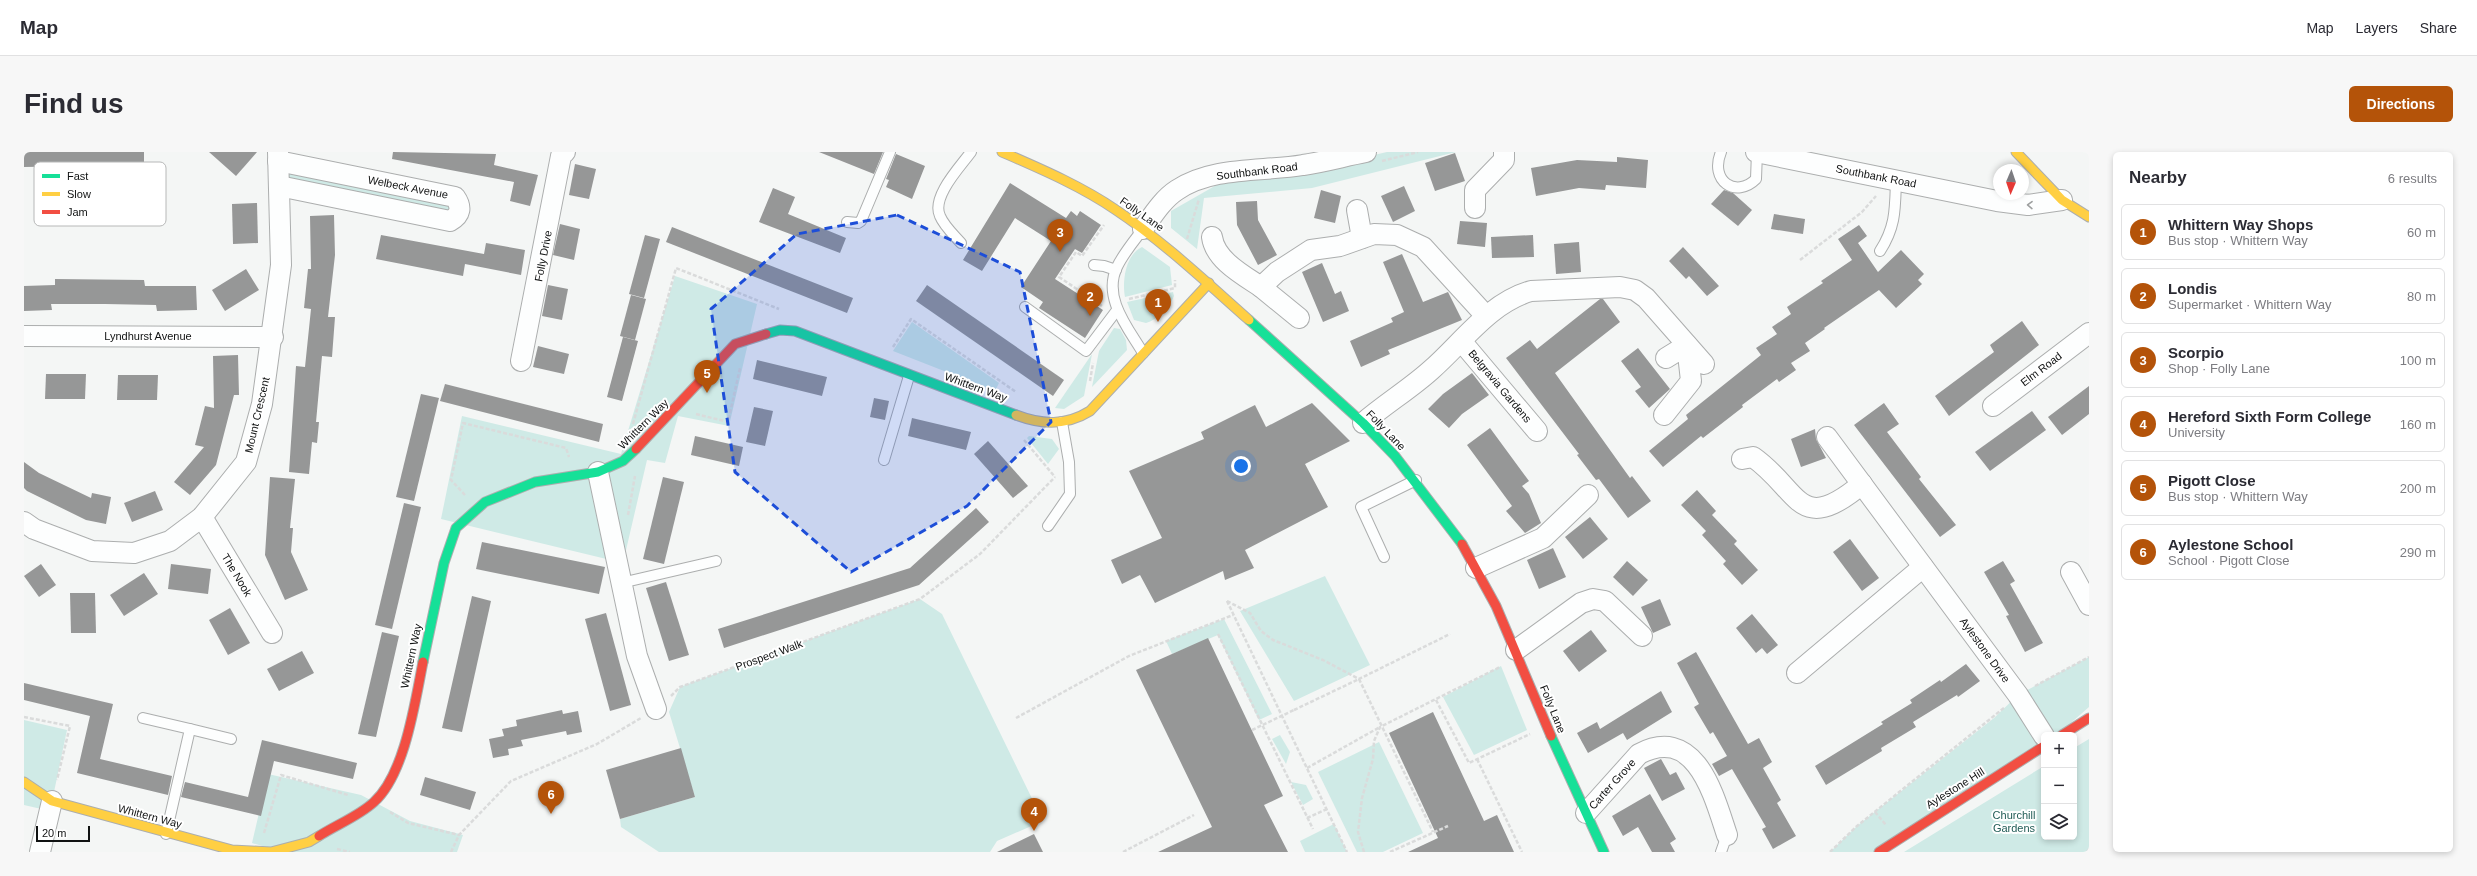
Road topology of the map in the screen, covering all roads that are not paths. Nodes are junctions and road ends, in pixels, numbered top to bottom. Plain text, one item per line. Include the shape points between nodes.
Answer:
1 (565, 152) edge
2 (890, 152) edge
3 (971, 152) edge
4 (1002, 152) edge
5 (1366, 152) edge
6 (1504, 152) edge
7 (1721, 152) edge
8 (1756, 152) edge
9 (2016, 152) edge
10 (278, 157) edge
11 (2023, 164) edge
12 (2029, 172) edge
13 (1893, 179) junction
14 (279, 186) junction
15 (1993, 196) edge
16 (2010, 200) edge
17 (2062, 200) junction
18 (1475, 208) dead end
19 (1357, 210) dead end
20 (2089, 217) edge
21 (847, 222) dead end
22 (1143, 229) junction
23 (1212, 237) dead end
24 (1362, 238) junction
25 (961, 243) dead end
26 (1880, 251) dead end
27 (1094, 266) dead end
28 (1116, 270) junction
29 (1209, 283) junction
30 (1261, 287) junction
31 (1025, 307) dead end
32 (1114, 309) junction
33 (1486, 316) junction
34 (1299, 318) dead end
35 (2089, 333) edge
36 (24, 336) edge
37 (273, 337) junction
38 (1462, 342) junction
39 (1687, 345) junction
40 (1143, 353) junction
41 (1666, 358) dead end
42 (522, 361) dead end
43 (1704, 364) dead end
44 (909, 376) junction
45 (1993, 406) dead end
46 (1664, 415) dead end
47 (1062, 422) junction
48 (1363, 422) junction
49 (1538, 431) dead end
50 (1827, 437) dead end
51 (1742, 459) dead end
52 (884, 460) dead end
53 (598, 472) junction
54 (1416, 480) junction
55 (1862, 484) junction
56 (1588, 495) dead end
57 (202, 517) junction
58 (24, 522) edge
59 (1048, 526) dead end
60 (1384, 557) dead end
61 (716, 561) dead end
62 (1923, 567) junction
63 (1476, 568) junction
64 (2071, 572) dead end
65 (621, 583) junction
66 (2089, 605) edge
67 (272, 633) dead end
68 (1642, 636) dead end
69 (1517, 654) junction
70 (1797, 673) dead end
71 (656, 709) road end
72 (143, 718) dead end
73 (2089, 718) edge
74 (190, 729) junction
75 (2041, 732) edge
76 (2067, 732) edge
77 (231, 739) dead end
78 (2041, 748) edge
79 (24, 782) edge
80 (52, 801) junction
81 (1586, 813) junction
82 (166, 834) junction
83 (1724, 844) edge
84 (259, 851) edge
85 (40, 852) edge
86 (271, 852) edge
87 (1604, 852) edge
88 (1879, 852) edge

1 - 42 street, Folly Drive via 561,156
2 - 21 lane via 861,221
3 - 25 lane via 948,182 938,204 940,217
4 - 22 main road, Folly Lane via 1046,171 1115,209
5 - 22 street, Southbank Road via 1302,165 1221,173 1191,182 1176,190 1164,201
6 - 18 street via 1504,160 1475,190
7 - 8 lane via 1718,174 1723,181 1744,187 1756,179
8 - 13 street, Southbank Road
9 - 11 main road
10 - 14 street, Mount Crescent
10 - 14 street, Welbeck Avenue via 455,197 460,203 460,210 457,217 450,221
12 - 17 main road
13 - 15 street, Southbank Road
13 - 26 lane via 1895,217 1891,235
14 - 37 street, Mount Crescent via 281,266
17 -> 16 street, Southbank Road via 2028,205
17 - 20 main road
19 - 24 street
22 - 28 lane
22 - 29 main road, Folly Lane
23 - 30 street via 1213,246 1232,267
24 - 30 street via 1340,246 1311,250 1277,272
24 - 33 street via 1374,234 1397,234 1423,247
27 - 28 lane
28 - 32 lane via 1113,286
29 - 40 main road, Whittern Way
29 - 48 main road, Folly Lane
30 - 34 street
31 - 32 lane via 1086,351
32 - 40 lane
33 - 38 street, Belgravia Gardens
33 - 39 street, Belgravia Gardens via 1518,295 1531,291 1620,286 1635,290 1646,298
35 - 45 street, Elm Road
36 - 37 street, Lyndhurst Avenue
37 - 57 street, Mount Crescent via 262,404 246,462
38 - 48 street, Belgravia Gardens via 1430,371
38 - 49 street, Belgravia Gardens
39 - 41 street
39 - 43 street, Belgravia Gardens
39 - 46 street via 1691,381
40 - 47 main road, Whittern Way via 1090,412 1077,420
44 - 47 main road, Whittern Way via 1030,420
44 - 52 lane
44 - 53 main road, Whittern Way via 808,335 780,330 735,344 623,461
47 - 59 lane via 1069,462 1070,494
48 - 54 main road, Folly Lane
50 - 55 street, Aylestone Drive
51 - 55 street via 1753,457 1759,461 1797,501 1811,508 1841,501
53 - 65 street
53 - 86 main road, Whittern Way via 534,482 485,502 456,528 444,563 406,742 390,780 374,802 309,842
54 - 60 lane via 1361,507
54 - 63 main road, Folly Lane via 1457,536
55 - 62 street, Aylestone Drive
56 - 63 street via 1543,538
57 - 58 street, Mount Crescent via 170,541 134,553 92,551
57 - 67 street, The Nook
61 - 65 lane
62 - 70 street
62 - 75 street, Aylestone Drive via 2018,695
63 - 69 main road, Folly Lane
64 - 66 street
65 - 71 street via 637,656
68 - 69 street via 1605,601 1593,599 1581,603
69 - 81 main road, Folly Lane
72 - 74 lane
73 - 76 main road
74 - 77 lane
74 - 82 lane
78 - 88 main road, Aylestone Hill
79 - 80 main road, Whittern Way
80 - 82 main road, Whittern Way
80 - 85 street
81 - 83 street, Carter Grove via 1639,754 1650,748 1664,746 1680,750 1692,757 1702,772 1713,794
81 - 87 main road, Folly Lane
82 - 84 main road, Whittern Way via 232,850
84 - 86 main road, Whittern Way

